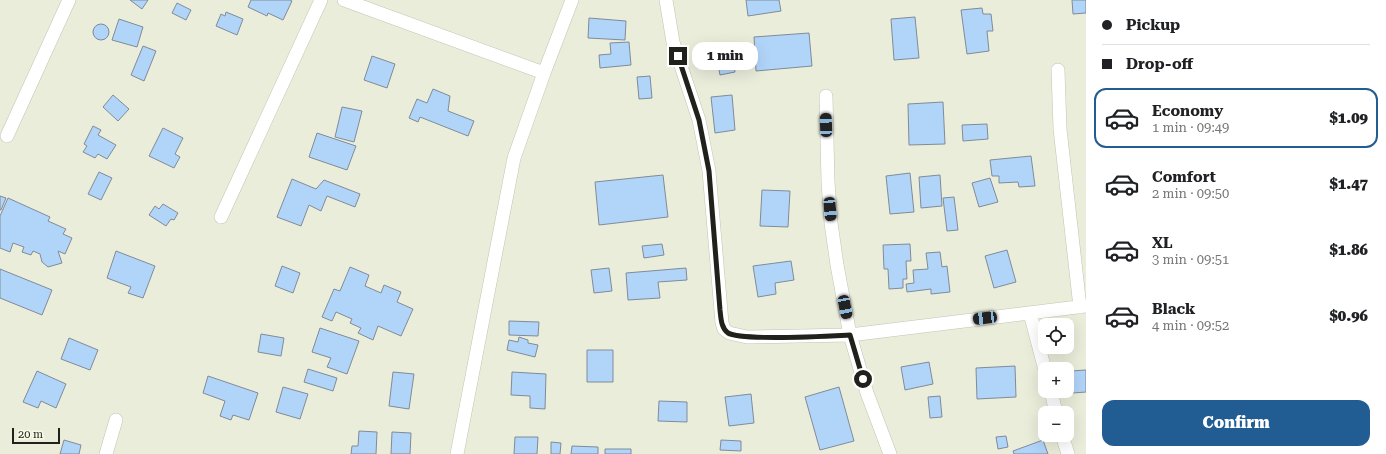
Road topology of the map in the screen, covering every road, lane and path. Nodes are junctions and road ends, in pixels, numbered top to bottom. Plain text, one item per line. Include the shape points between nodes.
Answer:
1 (69, 0) edge
2 (321, 0) edge
3 (344, 0) edge
4 (572, 0) edge
5 (666, 0) edge
6 (1058, 70) dead end
7 (544, 73) junction
8 (826, 96) dead end
9 (7, 136) dead end
10 (221, 217) dead end
11 (1083, 307) edge
12 (1030, 313) junction
13 (850, 335) junction
14 (1043, 362) edge
15 (116, 420) dead end
16 (1064, 442) edge
17 (106, 454) edge
18 (458, 454) edge
19 (890, 454) edge
20 (1068, 454) edge

1 - 9 street
2 - 10 street
3 - 7 street
4 - 7 street
5 - 13 street via 673,42 699,120 709,171 720,310 724,329 729,333 747,337
6 - 11 street via 1060,129
7 - 18 street via 514,158
8 - 13 street via 831,223
11 - 12 street
12 - 13 street
12 - 14 street
13 - 19 street via 867,393
15 - 17 street
16 - 20 street

